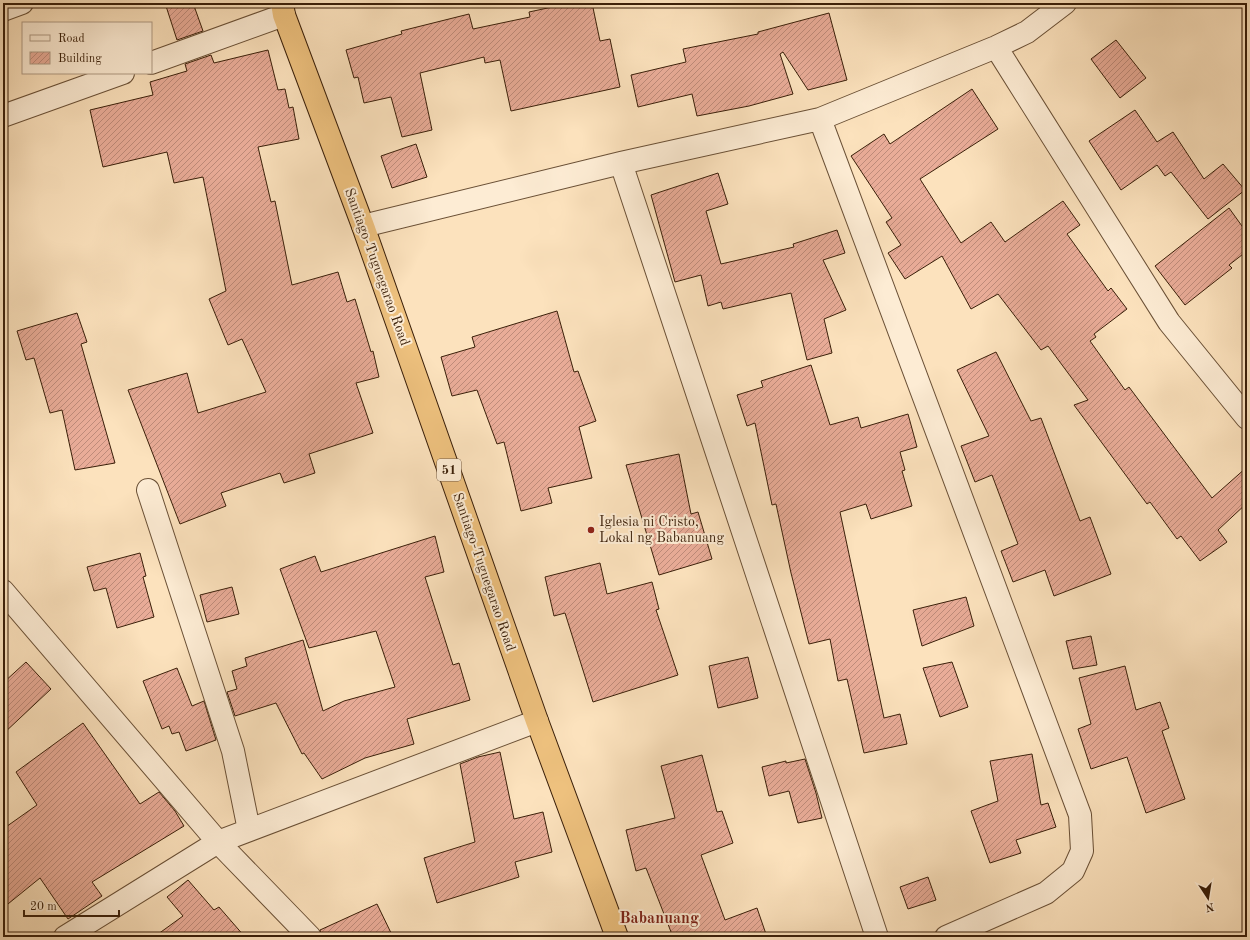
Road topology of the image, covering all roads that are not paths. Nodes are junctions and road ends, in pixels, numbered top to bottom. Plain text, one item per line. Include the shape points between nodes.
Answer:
1 (22, 3) edge
2 (1065, 3) edge
3 (283, 9) edge
4 (3, 10) edge
5 (996, 47) junction
6 (152, 63) edge
7 (119, 74) edge
8 (3, 116) edge
9 (820, 119) junction
10 (621, 163) junction
11 (363, 226) junction
12 (1247, 418) edge
13 (148, 490) dead end
14 (3, 592) edge
15 (537, 721) junction
16 (249, 830) junction
17 (218, 842) junction
18 (65, 937) edge
19 (310, 937) edge
20 (617, 937) edge
21 (877, 937) edge
22 (946, 937) edge

1 - 4 street
2 - 5 street via 1027,32
3 - 6 street
3 - 11 highway, Santiago-Tuguegarao Road / 51
5 - 9 street
5 - 12 street via 1169,322
7 - 8 street
9 - 10 street
9 - 22 street via 1080,815 1082,851 1073,871 1046,893
10 - 11 street
10 - 21 street
11 - 15 highway, Santiago-Tuguegarao Road / 51
13 - 16 street via 233,751
14 - 17 street
15 - 16 street
15 - 20 highway, Santiago-Tuguegarao Road / 51
16 - 17 street
17 - 18 street
17 - 19 street

